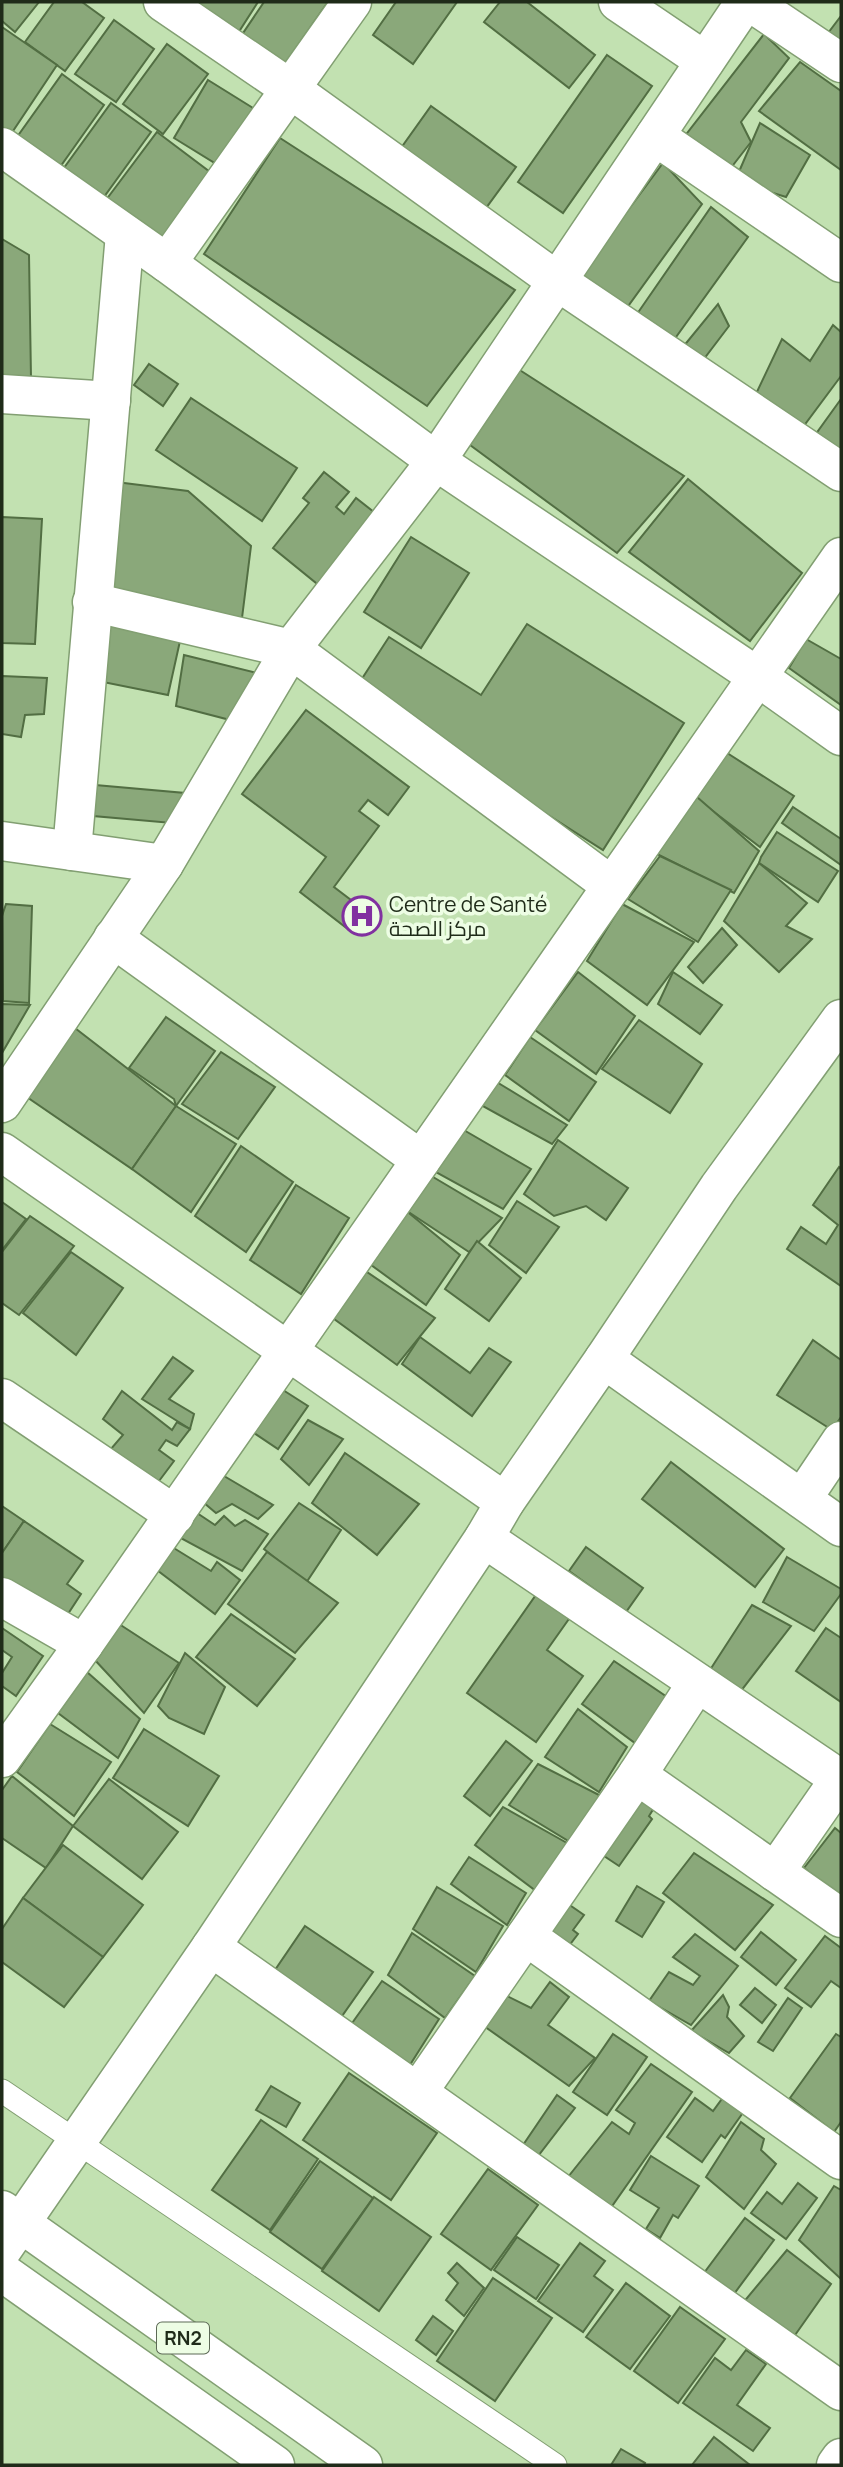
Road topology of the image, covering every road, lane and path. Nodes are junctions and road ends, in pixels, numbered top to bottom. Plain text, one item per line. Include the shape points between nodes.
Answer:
1 (163, 2) edge
2 (352, 2) edge
3 (618, 2) edge
4 (705, 61) junction
5 (841, 63) edge
6 (289, 88) junction
7 (655, 136) junction
8 (2, 147) edge
9 (125, 234) junction
10 (167, 263) junction
11 (841, 263) edge
12 (557, 281) junction
13 (2, 394) edge
14 (111, 401) junction
15 (436, 461) junction
16 (841, 472) edge
17 (841, 557) edge
18 (92, 602) junction
19 (291, 649) junction
20 (758, 677) junction
21 (841, 736) edge
22 (2, 841) edge
23 (72, 851) junction
24 (164, 864) junction
25 (612, 886) junction
26 (113, 938) junction
27 (836, 1036) edge
28 (2, 1103) edge
29 (2, 1152) edge
30 (421, 1160) junction
31 (289, 1351) junction
32 (604, 1359) junction
33 (2, 1398) edge
34 (841, 1441) edge
35 (802, 1499) junction
36 (505, 1502) junction
37 (175, 1515) junction
38 (841, 1527) edge
39 (484, 1538) junction
40 (2, 1597) edge
41 (84, 1644) junction
42 (697, 1683) junction
43 (2, 1758) edge
44 (637, 1775) junction
45 (841, 1778) edge
46 (775, 1872) junction
47 (841, 1918) edge
48 (526, 1936) junction
49 (211, 1947) junction
50 (2, 2091) edge
51 (418, 2092) junction
52 (76, 2142) junction
53 (841, 2160) edge
54 (8, 2228) edge
55 (2, 2272) edge
56 (841, 2391) edge
57 (841, 2458) edge
58 (275, 2465) edge
59 (363, 2465) edge
60 (555, 2465) edge
61 (836, 2465) edge

1 - 6 main road
2 - 6 main road
3 - 4 main road
4 - 5 main road via 741,8 753,4
4 - 7 main road
6 - 10 main road
6 - 12 main road
7 - 11 main road
7 - 12 main road
8 - 9 main road
9 - 10 main road
9 - 14 main road
10 - 15 main road
12 - 15 main road
12 - 16 main road
13 - 14 main road
14 - 18 main road
15 - 19 main road
15 - 20 main road
17 - 20 main road
18 - 19 main road
18 - 23 main road
19 - 24 main road
19 - 25 main road
20 - 21 main road
20 - 25 main road
22 - 23 main road
23 - 24 main road
24 - 26 main road
25 - 30 main road
26 - 28 main road
26 - 30 main road
27 - 32 main road via 719,1187
29 - 31 main road
30 - 31 main road
31 - 36 main road
31 - 37 main road
32 - 35 main road
32 - 36 main road
33 - 37 main road
34 - 35 main road
35 - 38 main road
36 - 39 main road
37 - 41 main road
39 - 42 main road
39 - 49 main road
40 - 41 main road
41 - 43 main road
42 - 44 main road
42 - 45 main road
44 - 46 main road
44 - 48 main road
45 - 46 main road
46 - 47 main road
48 - 51 main road
48 - 53 main road
49 - 51 main road
49 - 52 main road
50 - 52 lane
51 - 56 main road
52 - 54 main road
52 - 60 lane
54 - 59 main road, RN2
55 - 58 main road, RN2
57 - 61 main road

